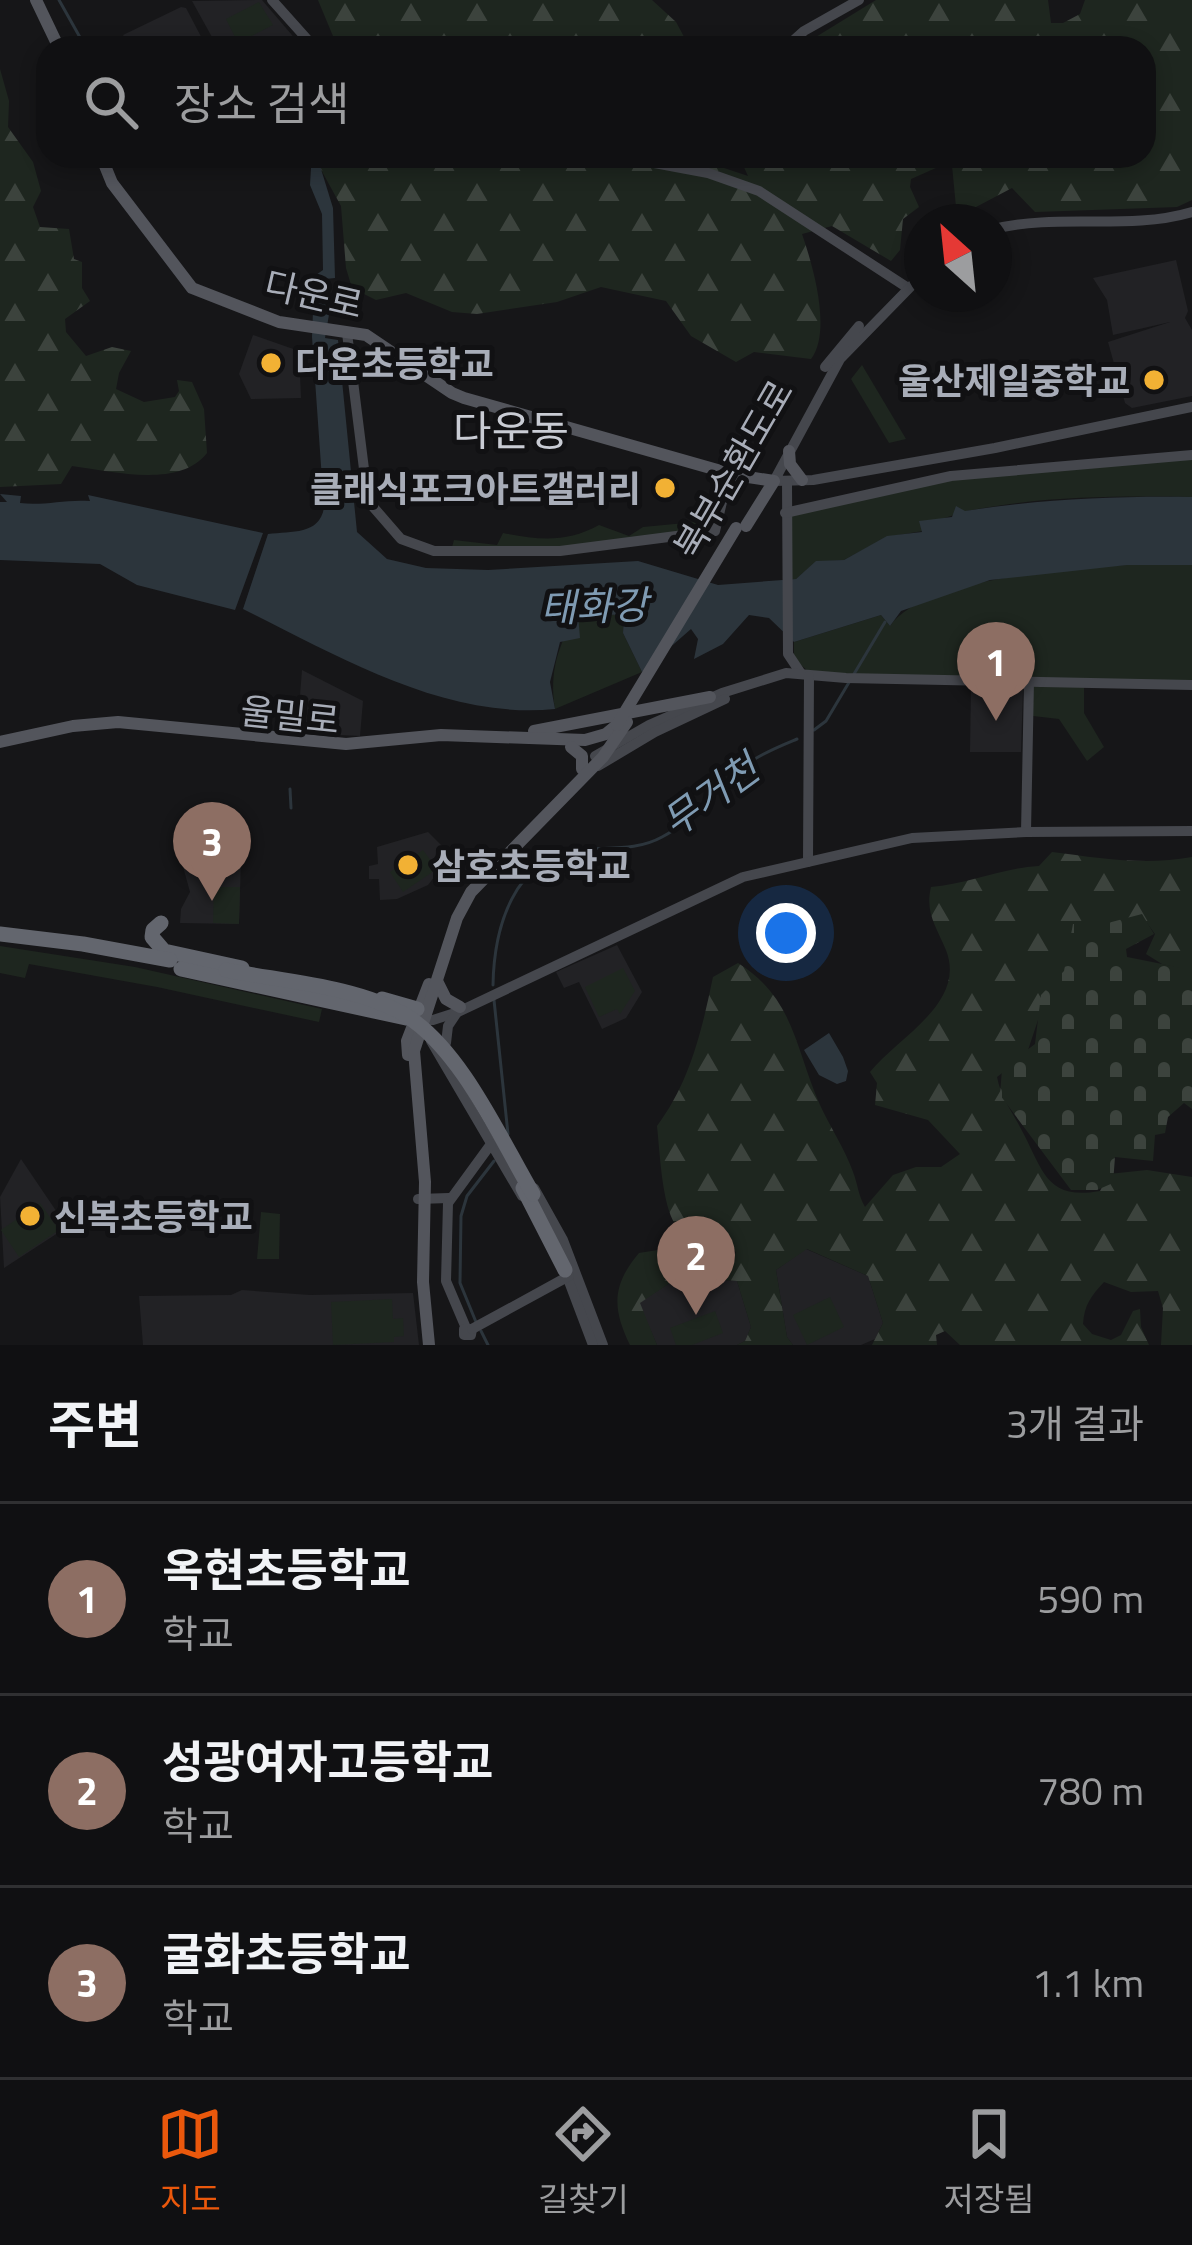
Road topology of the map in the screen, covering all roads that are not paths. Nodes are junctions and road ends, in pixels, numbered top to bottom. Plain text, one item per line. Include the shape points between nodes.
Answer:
1 (36, 0) edge
2 (859, 0) edge
3 (274, 3) edge
4 (53, 36) edge
5 (302, 36) edge
6 (799, 36) edge
7 (106, 168) edge
8 (681, 168) edge
9 (709, 168) edge
10 (708, 173) junction
11 (1192, 216) edge
12 (1012, 229) edge
13 (904, 285) edge
14 (904, 287) edge
15 (904, 287) edge
16 (343, 332) junction
17 (1192, 405) edge
18 (789, 451) junction
19 (1192, 455) edge
20 (729, 473) junction
21 (804, 480) junction
22 (775, 483) junction
23 (785, 516) junction
24 (790, 664) junction
25 (809, 676) junction
26 (767, 678) junction
27 (1029, 681) junction
28 (1192, 685) edge
29 (749, 688) junction
30 (710, 698) junction
31 (473, 736) junction
32 (577, 743) junction
33 (610, 745) junction
34 (0, 746) edge
35 (631, 747) junction
36 (1192, 831) edge
37 (1026, 832) junction
38 (808, 862) junction
39 (161, 923) dead end
40 (0, 936) edge
41 (182, 966) junction
42 (223, 970) junction
43 (434, 980) junction
44 (382, 999) junction
45 (459, 1009) junction
46 (418, 1016) junction
47 (441, 1047) junction
48 (414, 1057) junction
49 (491, 1144) junction
50 (430, 1201) junction
51 (571, 1273) junction
52 (473, 1331) edge
53 (425, 1345) edge
54 (593, 1345) edge
55 (603, 1345) edge

1 - 4 main road
2 - 6 main road
3 - 5 main road
7 - 16 main road, 다운로 via 192,288 279,322
8 - 10 main road
9 - 10 main road
10 - 13 main road via 759,190
11 - 12 main road
14 - 18 main road, 북부순환도로 via 840,359
15 - 22 main road, 북부순환도로 via 834,354
16 - 20 main road, 다운로 via 378,341 452,394
16 - 20 main road via 368,501 388,528 416,546 560,550 715,531
17 - 21 main road
18 - 21 main road
18 - 22 main road, 북부순환도로
19 - 23 main road via 952,476
20 - 22 main road, 다운로
21 - 22 main road
22 - 23 main road
22 - 33 main road, 북부순환도로, bridge
23 - 24 main road
24 - 25 main road
24 - 26 main road
24 - 26 main road
24 - 29 main road
25 - 27 main road
25 - 38 main road
26 - 30 main road
27 - 28 main road
27 - 37 main road
29 - 33 main road
29 - 35 main road
30 - 31 main road
30 - 33 main road
31 - 32 main road
31 - 34 main road, 울밀로 via 346,744 118,722
32 - 33 main road
32 - 33 main road via 602,736
32 - 33 main road via 582,756
32 - 34 main road, 울밀로 via 345,751 108,729
33 - 35 main road
33 - 35 main road
33 - 43 main road, 북부순환도로 via 465,890
36 - 37 main road
37 - 38 main road via 912,838
38 - 45 main road via 729,881
39 - 42 highway via 152,934 160,949
40 - 41 highway
40 - 41 highway
41 - 42 highway
41 - 46 highway
42 - 44 highway
42 - 51 highway, bridge via 364,998 420,1026 459,1072
43 - 44 main road via 409,996
43 - 45 main road
43 - 46 main road, 북부순환도로
44 - 46 highway
45 - 46 main road
45 - 47 main road
46 - 47 main road
46 - 48 main road, 북부순환도로
46 - 50 main road via 407,1041
47 - 48 main road
47 - 49 main road
47 - 51 main road via 554,1223
48 - 50 main road, 북부순환도로
49 - 50 main road
49 - 51 main road
50 - 52 main road via 446,1281
50 - 53 main road via 417,1287
51 - 52 main road
51 - 54 main road
51 - 55 main road

